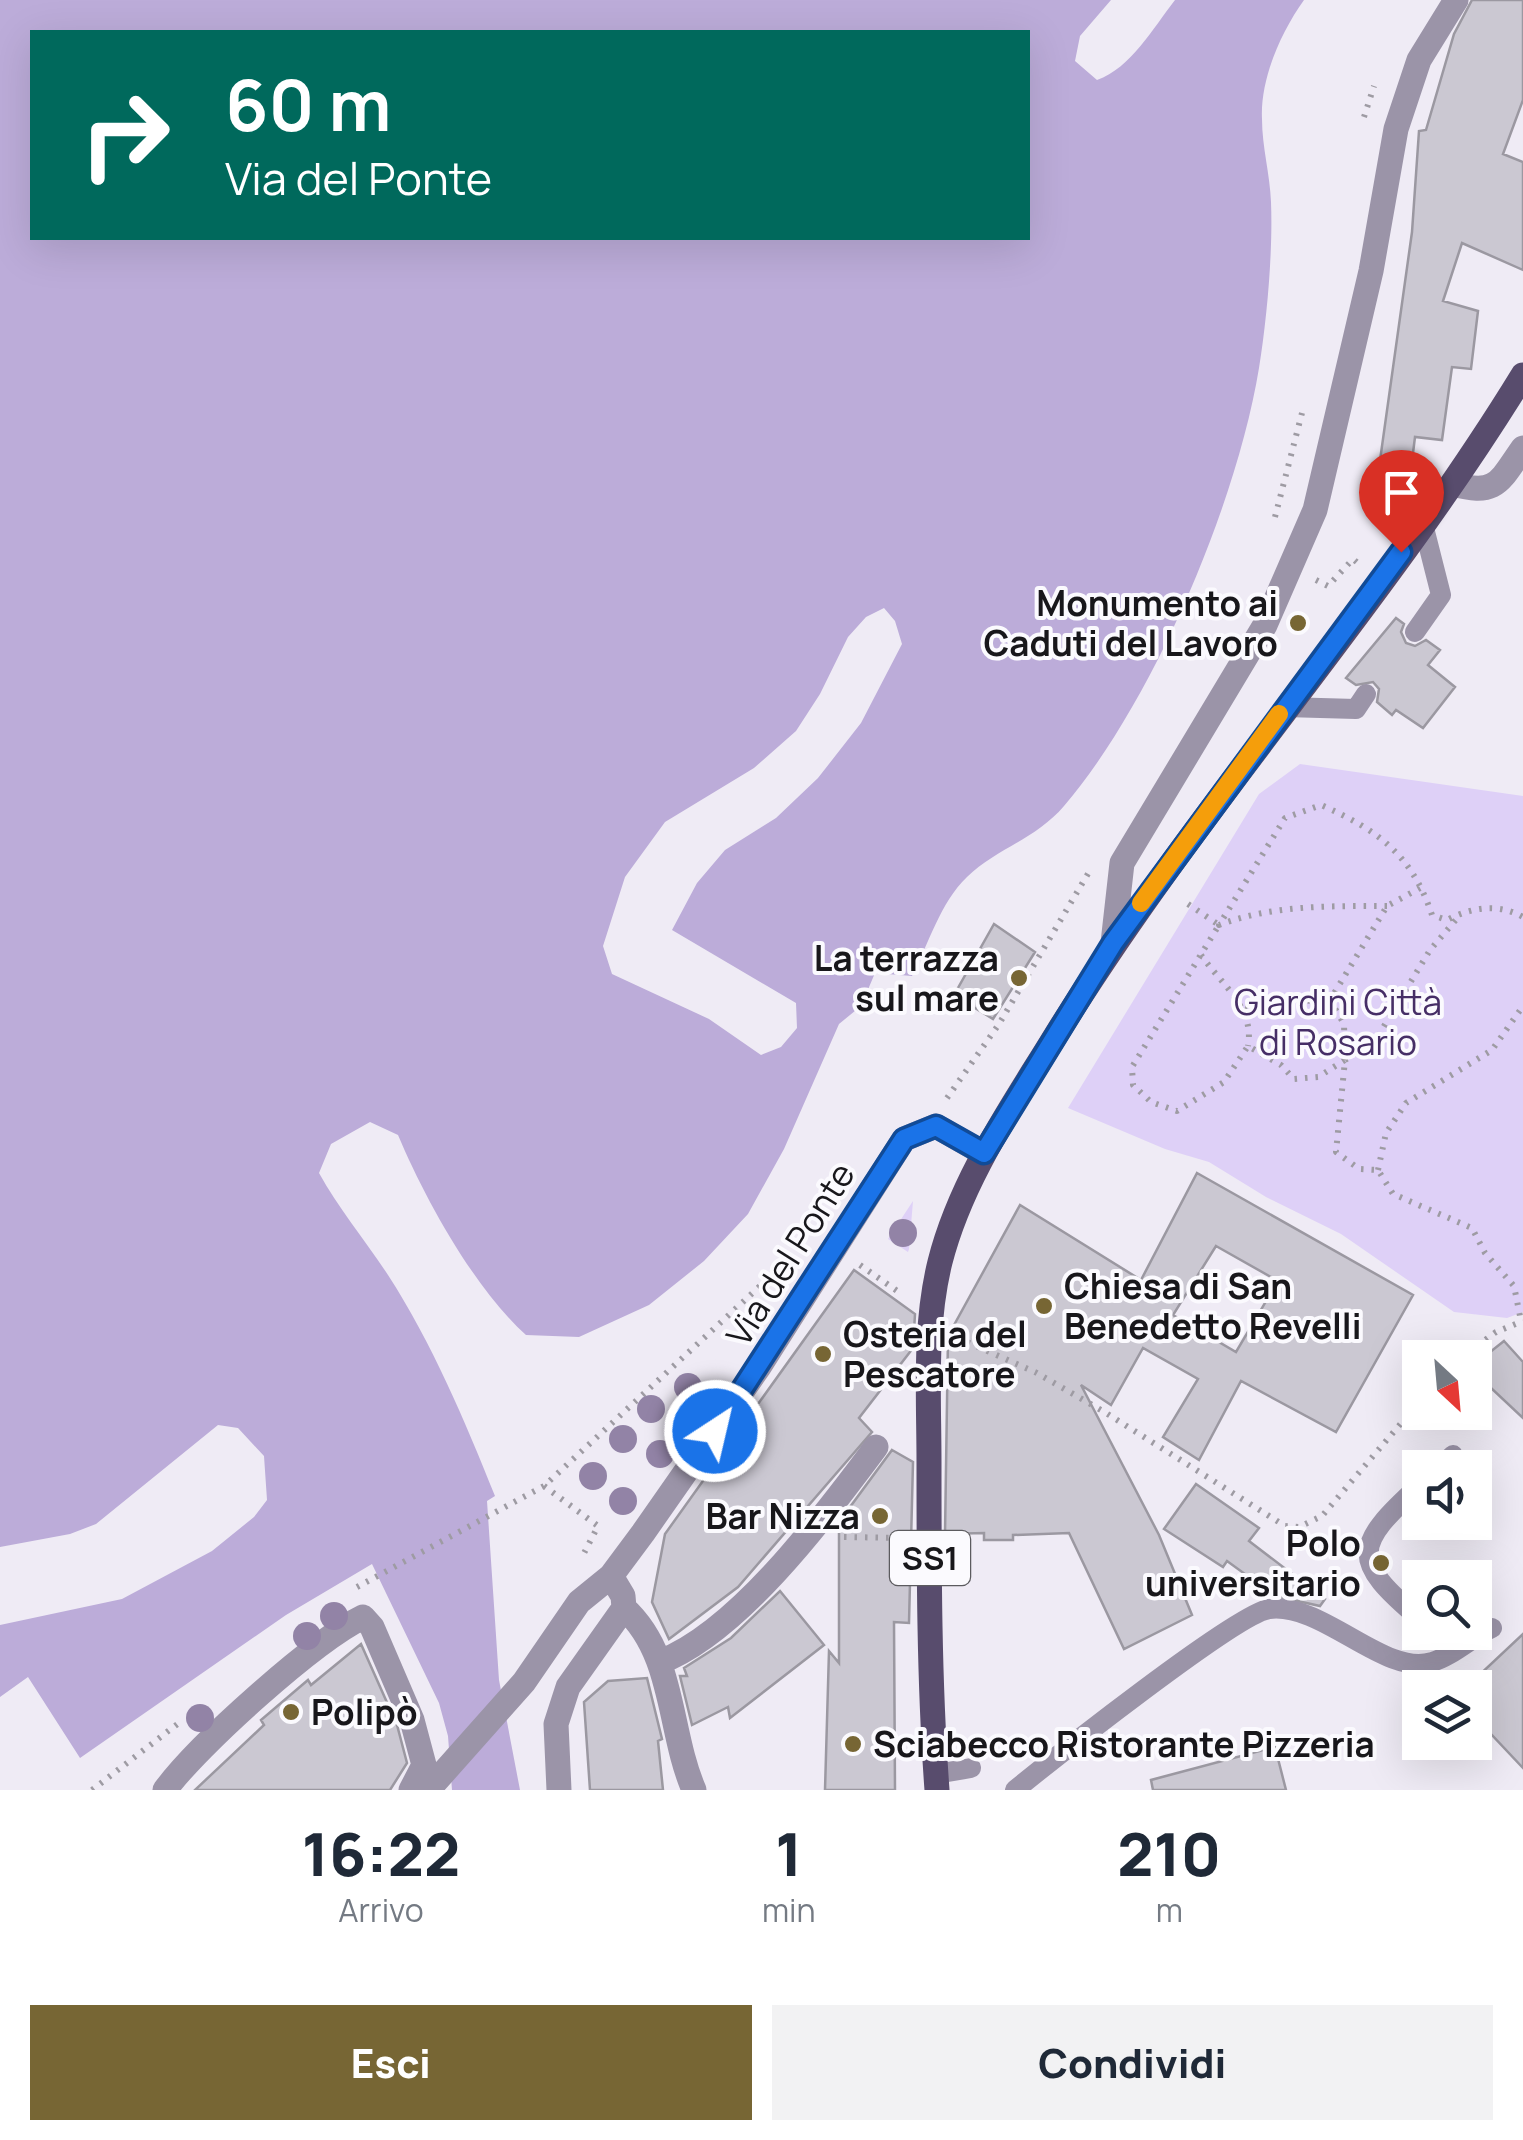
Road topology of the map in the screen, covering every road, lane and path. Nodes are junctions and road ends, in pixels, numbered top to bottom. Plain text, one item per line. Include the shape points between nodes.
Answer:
1 (1456, 0) edge
2 (1380, 71) dead end
3 (1364, 121) dead end
4 (1523, 374) edge
5 (1306, 399) dead end
6 (1523, 448) edge
7 (1453, 484) junction
8 (1274, 523) dead end
9 (1423, 524) junction
10 (1290, 567) junction
11 (1379, 581) junction
12 (1415, 632) dead end
13 (1366, 694) dead end
14 (1285, 707) junction
15 (1092, 867) dead end
16 (1423, 887) junction
17 (1188, 904) dead end
18 (1386, 906) junction
19 (1463, 912) junction
20 (1523, 917) edge
21 (1219, 925) junction
22 (1113, 943) junction
23 (1201, 955) junction
24 (1330, 1000) junction
25 (1523, 1006) edge
26 (1244, 1007) junction
27 (1248, 1046) junction
28 (1345, 1060) junction
29 (942, 1105) dead end
30 (984, 1153) junction
31 (1378, 1170) junction
32 (834, 1248) junction
33 (915, 1304) dead end
34 (1522, 1321) edge
35 (931, 1326) junction
36 (1485, 1340) edge
37 (1402, 1422) edge
38 (876, 1447) dead end
39 (544, 1486) junction
40 (1402, 1501) edge
41 (808, 1536) junction
42 (911, 1538) dead end
43 (611, 1576) junction
44 (369, 1578) dead end
45 (580, 1602) junction
46 (1402, 1604) edge
47 (624, 1608) junction
48 (1451, 1650) edge
49 (660, 1662) junction
50 (971, 1768) dead end
51 (936, 1782) edge
52 (165, 1790) edge
53 (412, 1790) edge
54 (428, 1790) edge
55 (558, 1790) edge
56 (694, 1790) edge
57 (1016, 1790) edge

1 - 10 street via 1419,60 1396,129 1371,271 1315,510
2 - 3 path
4 - 7 main road, SS1
5 - 8 path
6 - 7 street via 1497,485 1479,492
7 - 9 main road, SS1
9 - 11 main road, SS1
9 - 12 lane via 1441,595
10 - 11 path via 1328,586 1352,559
10 - 22 street via 1264,625 1122,863
11 - 14 main road, SS1
13 - 14 lane via 1356,709
14 - 22 main road, SS1
15 - 29 path via 1000,1024
16 - 18 path
16 - 19 path via 1432,915 1447,920
16 - 21 path via 1390,846 1321,804 1286,818
17 - 21 path
18 - 21 path via 1248,914
18 - 24 path
19 - 20 path via 1506,906
19 - 28 path via 1430,950 1375,1041
21 - 23 path
22 - 30 main road, SS1
23 - 26 path
23 - 27 path via 1132,1067 1133,1085 1151,1102 1176,1111 1224,1082
24 - 26 path via 1310,998 1269,1012
24 - 28 path via 1344,1024
25 - 31 path via 1492,1050 1406,1103 1386,1133
26 - 27 path
27 - 28 path via 1294,1078 1318,1078
28 - 31 path via 1336,1152 1359,1169
30 - 32 street, Via del Ponte via 936,1126 904,1139
30 - 35 main road, SS1 via 946,1242
31 - 34 path via 1393,1194 1472,1228 1514,1286
32 - 33 path
32 - 39 path via 814,1236
32 - 43 street, Via del Ponte via 760,1367
34 - 36 path
35 - 37 path via 1050,1380 1285,1526 1322,1516
35 - 51 main road, SS1
38 - 41 street
39 - 44 path
39 - 45 path via 598,1526 570,1582
40 - 46 lane via 1374,1534 1366,1558 1369,1570
41 - 42 path
41 - 49 street via 702,1638
43 - 45 street, Via del Ponte
43 - 47 street
45 - 54 street, Via del Ponte via 555,1642
47 - 49 street
47 - 55 street via 568,1688 556,1724
48 - 57 lane via 1433,1662 1405,1664 1334,1628 1286,1610 1266,1610 1201,1650
49 - 56 street via 675,1740
50 - 51 lane
52 - 53 street via 181,1769 363,1617 412,1720 424,1765

